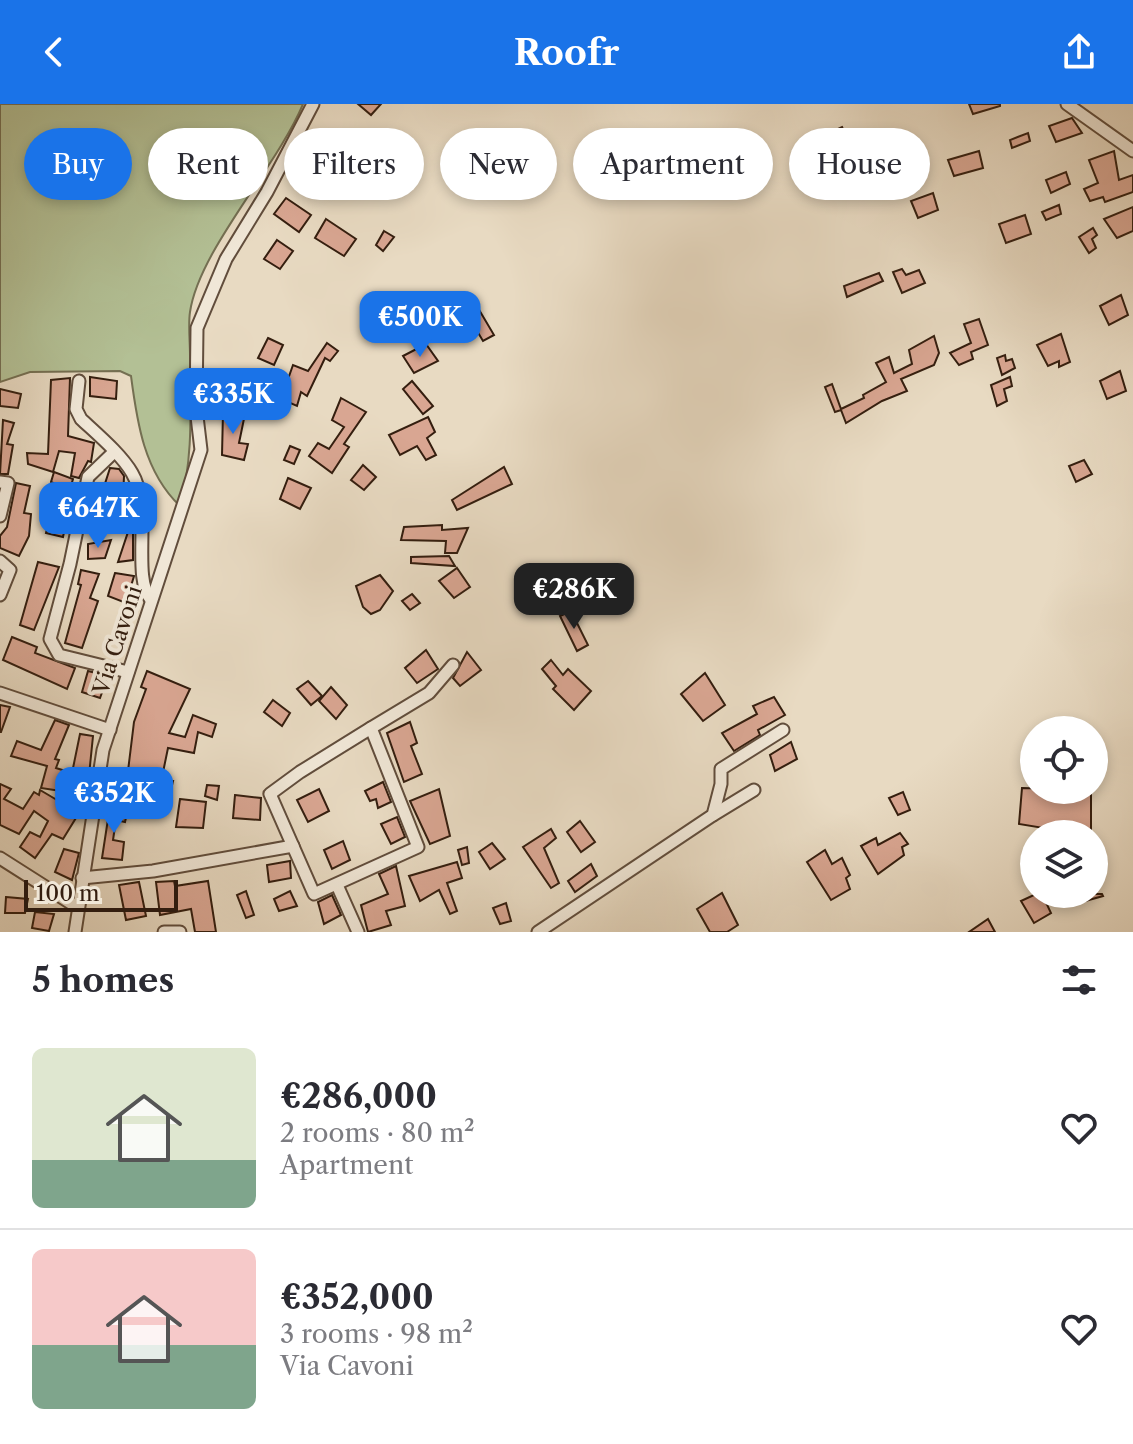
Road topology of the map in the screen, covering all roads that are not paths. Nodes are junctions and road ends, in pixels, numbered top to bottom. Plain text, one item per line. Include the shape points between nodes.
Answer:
1 (313, 104) edge
2 (1067, 104) edge
3 (1133, 151) edge
4 (79, 381) dead end
5 (113, 453) junction
6 (0, 482) edge
7 (0, 516) edge
8 (0, 561) edge
9 (0, 595) edge
10 (151, 600) junction
11 (453, 665) dead end
12 (128, 672) junction
13 (0, 693) edge
14 (371, 728) junction
15 (110, 730) junction
16 (783, 730) dead end
17 (754, 790) dead end
18 (713, 815) junction
19 (293, 846) junction
20 (0, 858) edge
21 (82, 878) junction
22 (337, 885) junction
23 (77, 907) junction
24 (75, 932) edge
25 (164, 932) edge
26 (180, 932) edge
27 (358, 932) edge
28 (538, 932) edge

1 - 10 street, Via Cavoni via 226,259 197,328 201,450
2 - 3 street
4 - 5 street via 76,409
5 - 10 street via 136,484 144,527 143,584
5 - 12 street via 88,477 50,639 59,655
6 - 7 street via 8,483
8 - 9 street via 10,570
10 - 12 street, Via Cavoni
11 - 14 street via 429,693
12 - 15 street, Via Cavoni
13 - 15 street
14 - 19 street via 270,794
14 - 22 street via 418,847
15 - 21 street, Via Cavoni
16 - 18 street via 721,769
17 - 18 street
18 - 28 street
19 - 21 street
19 - 22 street via 314,894
20 - 23 street
21 - 23 street, Via Cavoni
22 - 27 street
23 - 24 street, Via Cavoni
25 - 26 street

